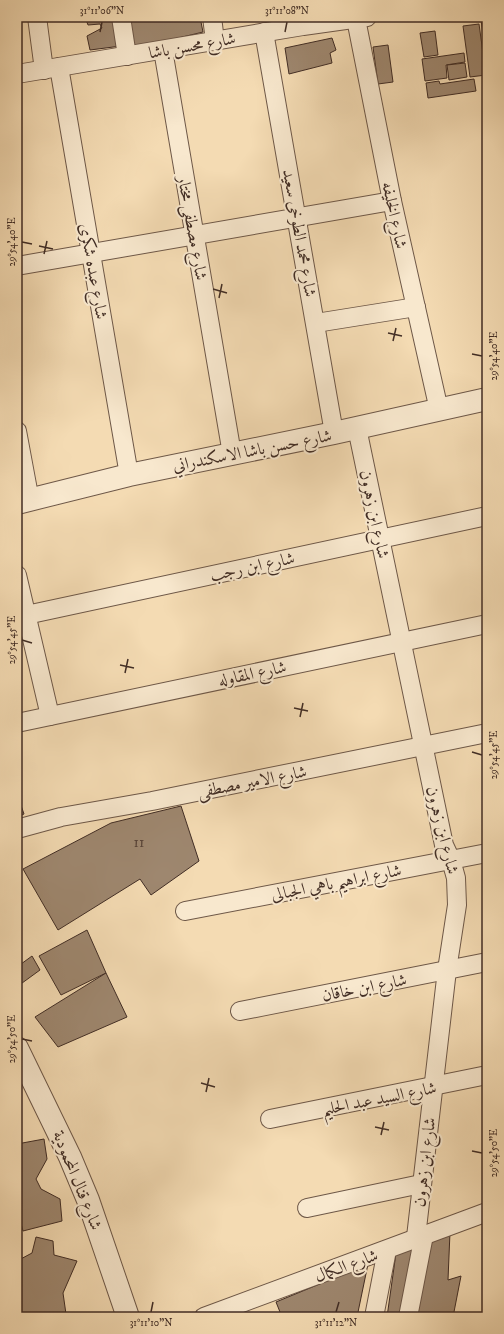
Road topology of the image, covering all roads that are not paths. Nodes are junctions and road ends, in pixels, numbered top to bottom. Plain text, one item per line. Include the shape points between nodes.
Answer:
1 (36, 17) edge
2 (121, 17) edge
3 (212, 17) edge
4 (361, 18) edge
5 (303, 21) edge
6 (264, 32) junction
7 (215, 41) junction
8 (163, 50) junction
9 (127, 56) junction
10 (52, 68) junction
11 (17, 74) edge
12 (392, 201) junction
13 (297, 217) junction
14 (195, 235) junction
15 (91, 253) junction
16 (17, 266) edge
17 (416, 307) junction
18 (316, 323) junction
19 (487, 399) edge
20 (439, 410) junction
21 (357, 428) junction
22 (17, 432) edge
23 (334, 433) junction
24 (232, 454) junction
25 (129, 475) junction
26 (23, 502) edge
27 (487, 516) edge
28 (380, 539) junction
29 (17, 575) edge
30 (21, 616) edge
31 (487, 624) edge
32 (402, 641) junction
33 (50, 716) junction
34 (17, 723) edge
35 (487, 733) edge
36 (424, 746) junction
37 (17, 829) edge
38 (487, 852) edge
39 (451, 860) junction
40 (186, 912) dead end
41 (487, 962) edge
42 (447, 970) junction
43 (240, 1011) dead end
44 (17, 1048) edge
45 (487, 1076) edge
46 (433, 1087) junction
47 (270, 1119) dead end
48 (421, 1184) junction
49 (308, 1208) dead end
50 (487, 1212) edge
51 (420, 1236) junction
52 (387, 1250) junction
53 (128, 1317) edge
54 (204, 1317) edge
55 (374, 1317) edge
56 (408, 1317) edge

1 - 10 street, شارع عبده شكرى
2 - 9 street
3 - 7 street
4 - 5 street, شارع محسن باشا
4 - 12 street, شارع الخليفه
5 - 6 street, شارع محسن باشا
6 - 7 street, شارع محسن باشا
6 - 13 street, شارع محمد الطوخى سعيد
7 - 8 street, شارع محسن باشا
8 - 9 street, شارع محسن باشا
8 - 14 street, شارع مصطفى مختار
9 - 10 street, شارع محسن باشا
10 - 11 street, شارع محسن باشا
10 - 15 street, شارع عبده شكرى
12 - 13 street
12 - 17 street, شارع الخليفه
13 - 14 street
13 - 18 street, شارع محمد الطوخى سعيد
14 - 15 street
14 - 24 street, شارع مصطفى مختار
15 - 16 street
15 - 25 street, شارع عبده شكرى
17 - 18 street
17 - 20 street, شارع الخليفه
18 - 23 street, شارع محمد الطوخى سعيد
19 - 20 street, شارع حسن باشا الاسكندراني
20 - 21 street, شارع حسن باشا الاسكندراني
21 - 23 street, شارع حسن باشا الاسكندراني
21 - 28 street, شارع ابن زهرون
22 - 26 street
23 - 24 street, شارع حسن باشا الاسكندراني
24 - 25 street, شارع حسن باشا الاسكندراني
25 - 26 street, شارع حسن باشا الاسكندراني
27 - 28 street, شارع ابن رجب
28 - 30 street, شارع ابن رجب
28 - 32 street, شارع ابن زهرون
29 - 30 street
30 - 33 street
31 - 32 street, شارع المقاوله
32 - 33 street, شارع المقاوله
32 - 36 street, شارع ابن زهرون
33 - 34 street, شارع المقاوله
35 - 36 street, شارع الامير مصطفى
36 - 37 street, شارع الامير مصطفى via 152,801 61,816
36 - 39 street, شارع ابن زهرون via 444,845
38 - 39 street, شارع ابراهيم باهي الجبالى
39 - 40 street, شارع ابراهيم باهي الجبالى
39 - 42 street, شارع ابن زهرون via 456,878 457,905
41 - 42 street, شارع ابن خاقان
42 - 43 street, شارع ابن خاقان
42 - 46 street, شارع ابن زهرون
44 - 53 street, شارع قنال المحمودية via 88,1200
45 - 46 street, شارع السيد عبد الحليم
46 - 47 street, شارع السيد عبد الحليم
46 - 48 street, شارع ابن زهرون
48 - 49 street
48 - 51 street, شارع ابن زهرون
50 - 51 street, شارع الكمال
51 - 52 street, شارع الكمال
51 - 56 street, شارع ابن زهرون
52 - 54 street, شارع الكمال
52 - 55 street

